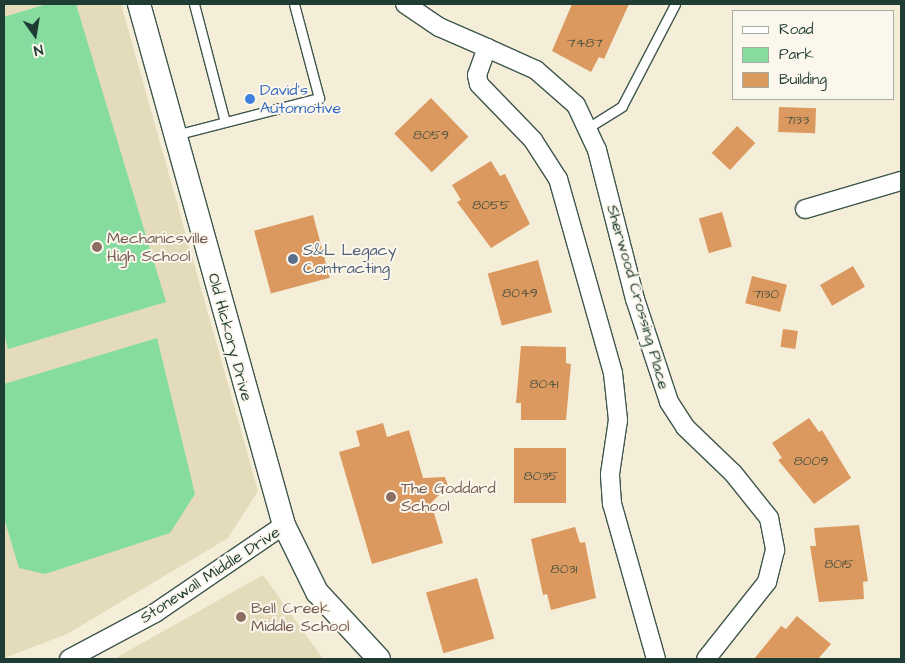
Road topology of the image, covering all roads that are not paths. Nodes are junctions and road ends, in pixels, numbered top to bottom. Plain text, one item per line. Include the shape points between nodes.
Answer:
1 (139, 4) edge
2 (194, 4) edge
3 (294, 4) edge
4 (405, 4) edge
5 (675, 4) edge
6 (487, 48) junction
7 (224, 122) junction
8 (589, 127) junction
9 (174, 135) junction
10 (901, 181) edge
11 (805, 209) dead end
12 (284, 525) junction
13 (70, 659) edge
14 (379, 659) edge
15 (656, 659) edge
16 (706, 659) edge

1 - 9 street, Old Hickory Drive
2 - 7 lane
3 - 7 lane via 319,98
4 - 6 street, Sherwood Crossing Place via 440,27
5 - 8 lane via 622,106
6 - 8 street, Sherwood Crossing Place via 536,70 558,86
6 - 15 street via 477,74 479,84 533,140 558,179 613,373 618,420 610,474 612,504
7 - 9 lane
8 - 16 street, Sherwood Crossing Place via 665,394 685,427 760,502 774,532 776,550 768,582
9 - 12 street, Old Hickory Drive
10 - 11 street
12 - 13 street, Stonewall Middle Drive via 155,613
12 - 14 street, Stonewall Middle Drive via 317,592

